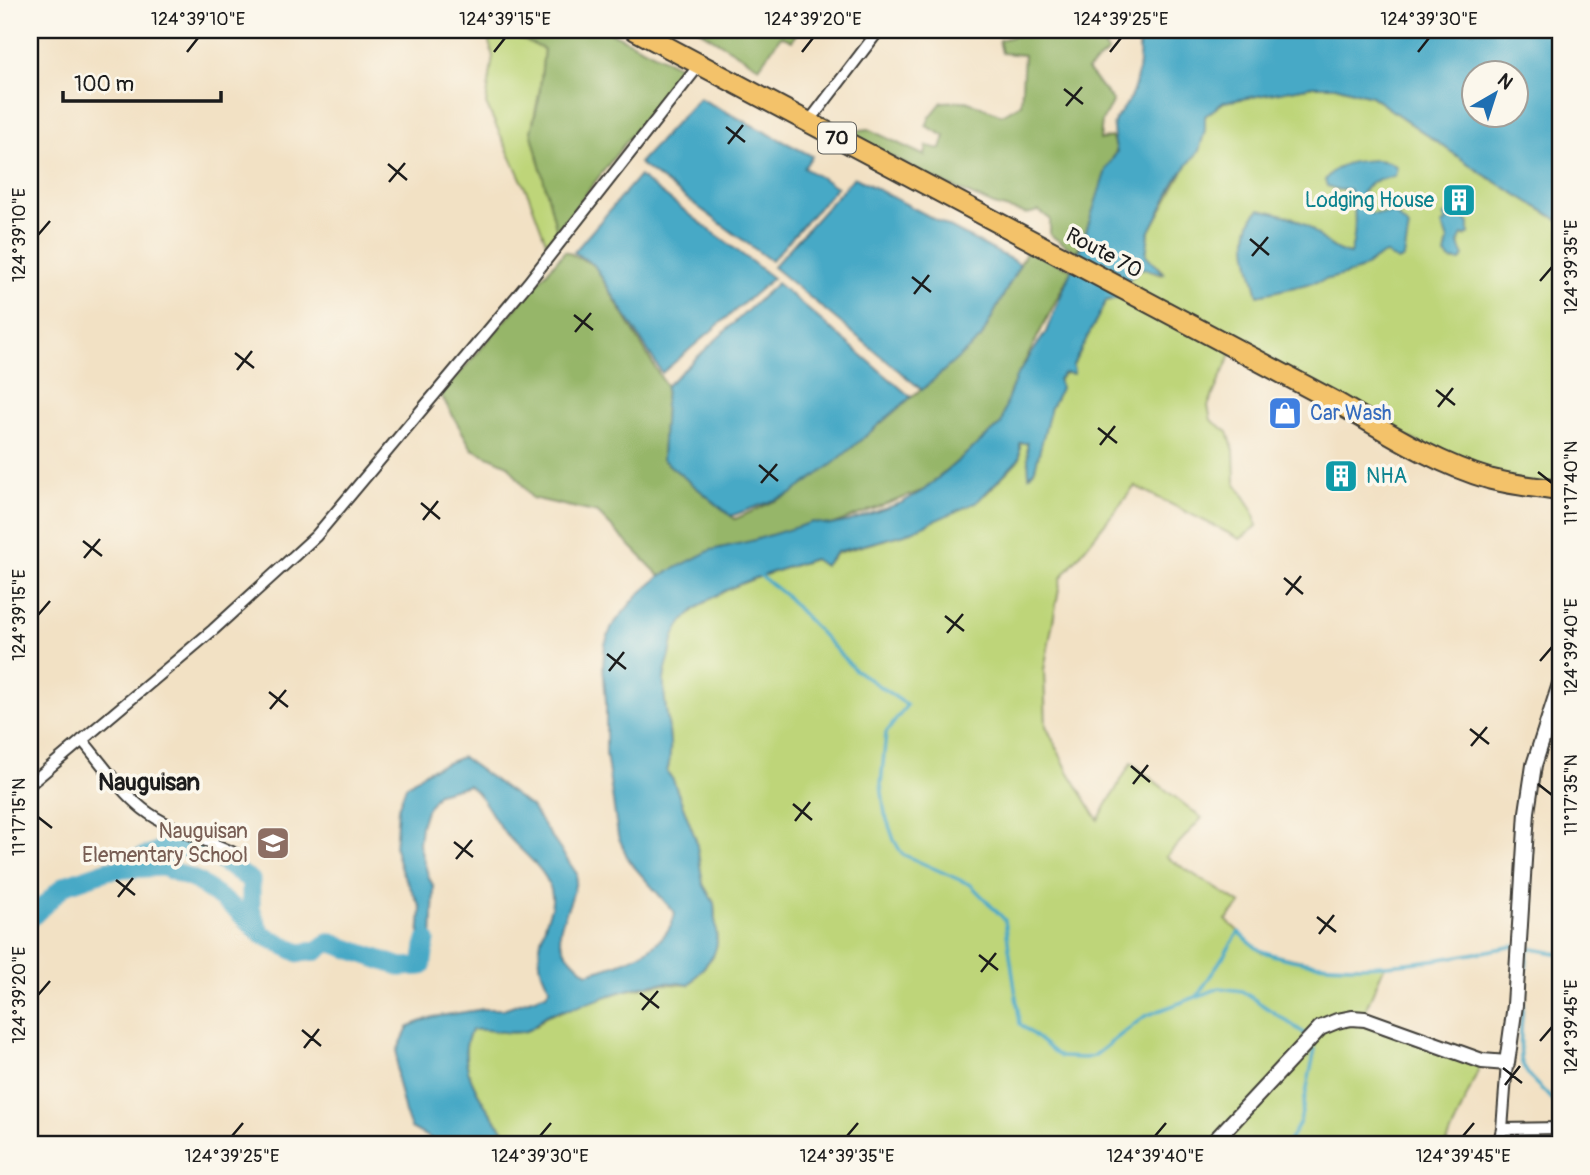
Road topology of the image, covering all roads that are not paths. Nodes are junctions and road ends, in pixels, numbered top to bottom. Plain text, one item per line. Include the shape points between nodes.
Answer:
1 (635, 30) edge
2 (879, 30) edge
3 (701, 64) junction
4 (808, 123) junction
5 (1560, 491) edge
6 (1560, 684) edge
7 (82, 740) junction
8 (30, 784) edge
9 (236, 854) dead end
10 (1507, 1063) junction
11 (1560, 1128) edge
12 (1502, 1129) junction
13 (1211, 1145) edge
14 (1497, 1145) edge

1 - 3 highway, Route 70 / 70
2 - 4 street
3 - 4 highway, Route 70 / 70
3 - 7 street via 528,283 316,536
4 - 5 highway, Route 70 / 70 via 1448,463 1491,479
6 - 10 street via 1534,765 1527,812
7 - 8 street
7 - 9 street via 144,809
10 - 12 street
10 - 13 street via 1482,1062 1365,1019 1337,1021 1320,1028
11 - 12 street
12 - 14 street

